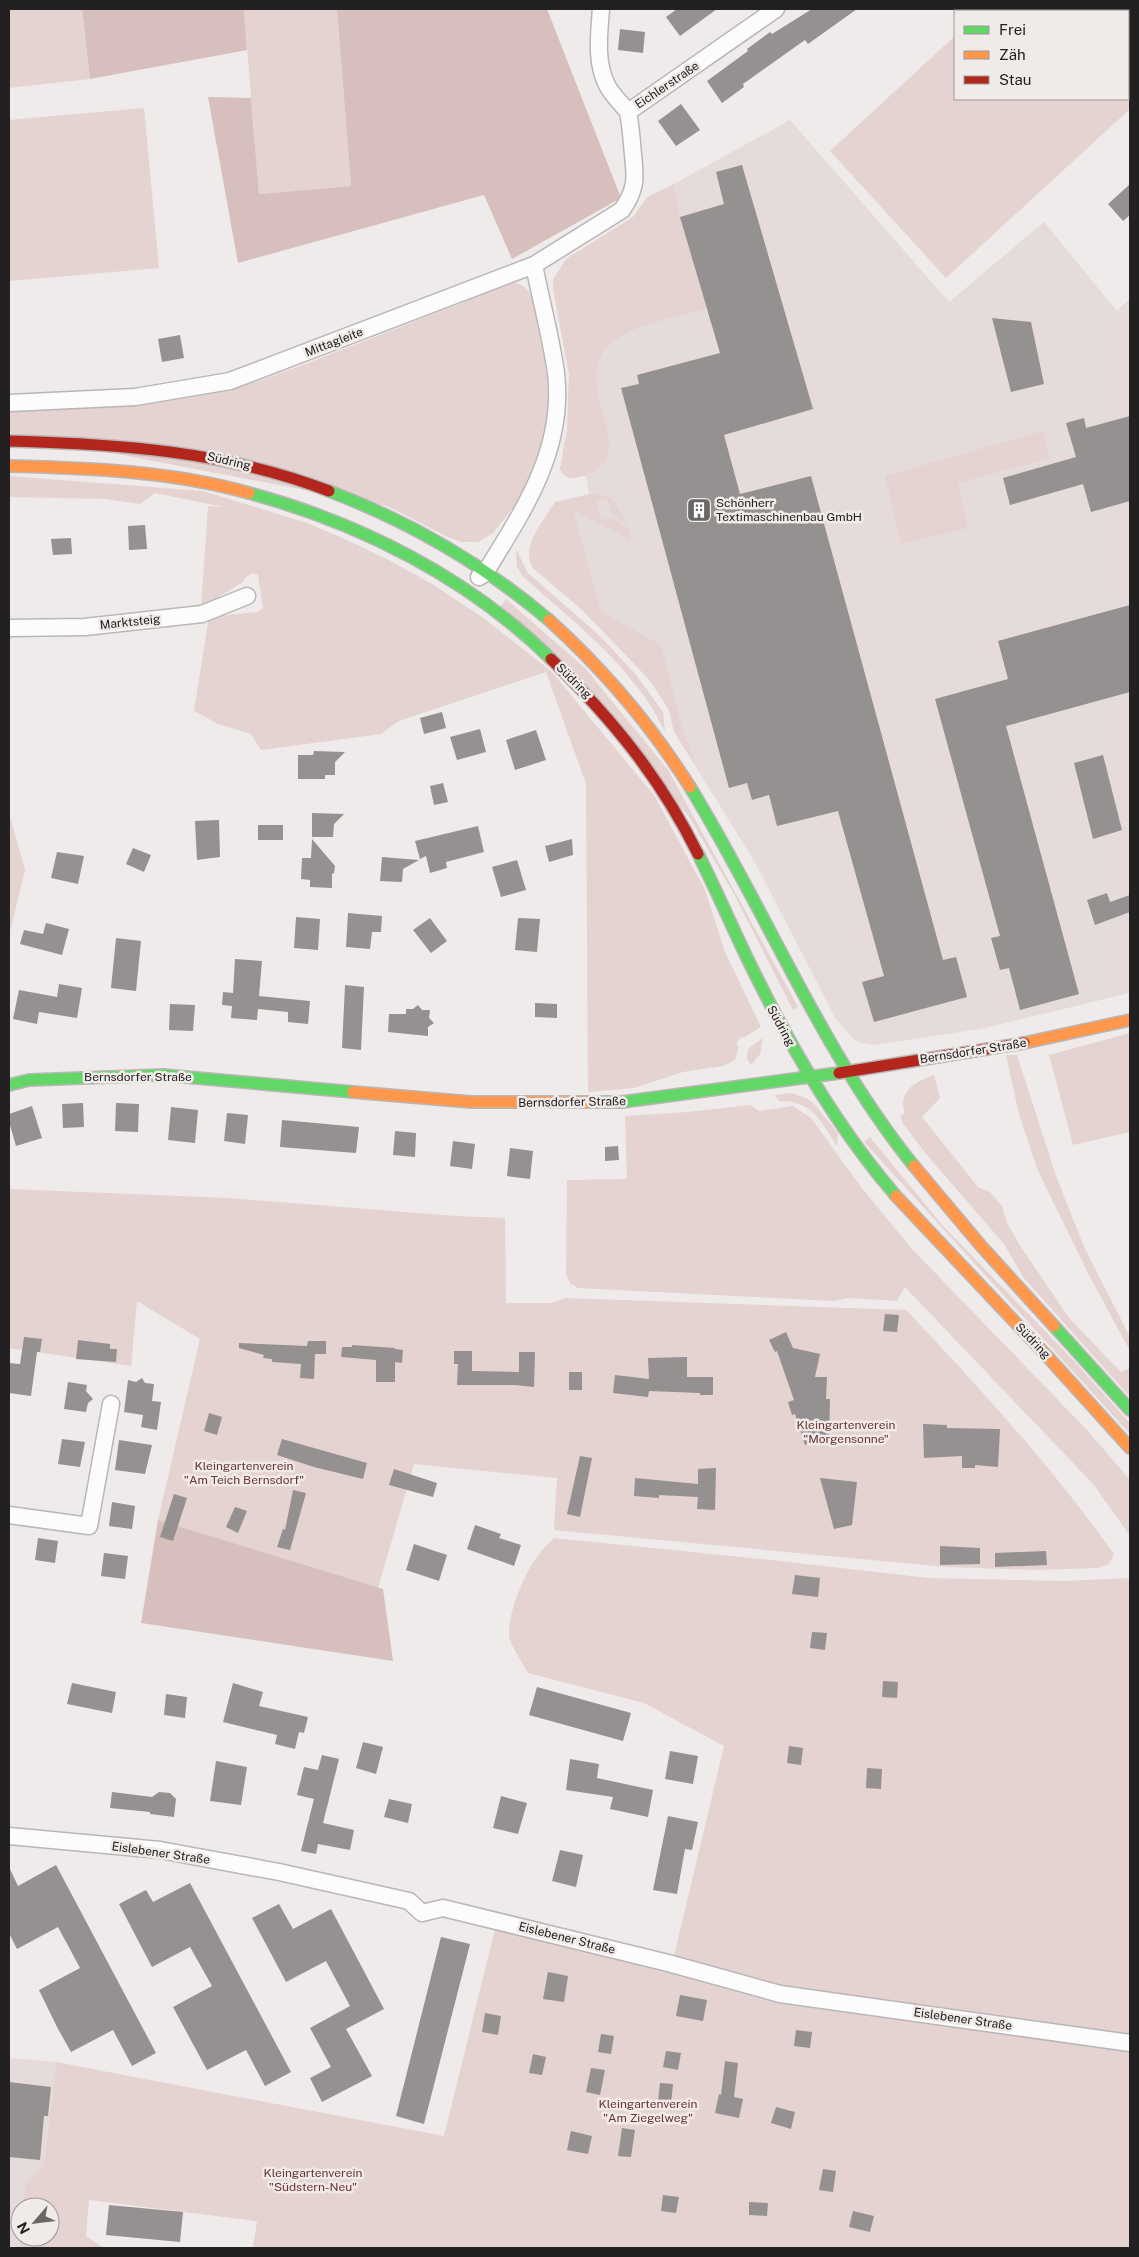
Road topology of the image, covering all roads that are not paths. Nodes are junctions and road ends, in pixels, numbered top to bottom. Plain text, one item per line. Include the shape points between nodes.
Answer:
1 (601, 9) edge
2 (776, 9) edge
3 (628, 112) junction
4 (631, 197) joint
5 (534, 265) junction
6 (9, 403) edge
7 (9, 441) edge
8 (9, 466) edge
9 (485, 573) junction
10 (463, 589) junction
11 (247, 596) dead end
12 (9, 628) edge
13 (1130, 1020) edge
14 (847, 1070) junction
15 (810, 1076) junction
16 (9, 1086) edge
17 (110, 1404) dead end
18 (1130, 1410) edge
19 (1130, 1448) edge
20 (9, 1515) edge
21 (9, 1836) edge
22 (1130, 2043) edge

1 - 3 street via 599,42 603,75
2 - 3 street, Eichlerstraße
3 - 4 street, Eichlerstraße via 636,171
4 - 5 street, Mittagleite via 622,210
5 - 6 street, Mittagleite via 230,381 135,398
5 - 9 street via 556,373 556,419 546,464 537,484
7 - 9 main road, Südring via 123,445 200,455 251,466 360,503 424,535
8 - 10 main road, Südring via 151,473 234,488 320,513 418,561
9 - 10 street
9 - 14 main road, Südring via 523,598 595,665 628,701 661,745 735,864 809,1007
10 - 15 main road, Südring via 568,673 639,756 693,843 756,978
11 - 12 street, Marktsteig via 202,614 85,627
13 - 14 main road, Bernsdorfer Straße via 1017,1045
14 - 15 main road, Bernsdorfer Straße
14 - 18 main road, Südring via 912,1163 1028,1299
15 - 16 main road, Bernsdorfer Straße via 622,1102 562,1103 471,1102 163,1075 29,1080
15 - 19 main road, Südring via 855,1144 898,1199 1059,1368
17 - 20 street via 89,1526
21 - 22 street, Eislebener Straße via 160,1850 320,1880 409,1901 422,1913 443,1908 780,1994

